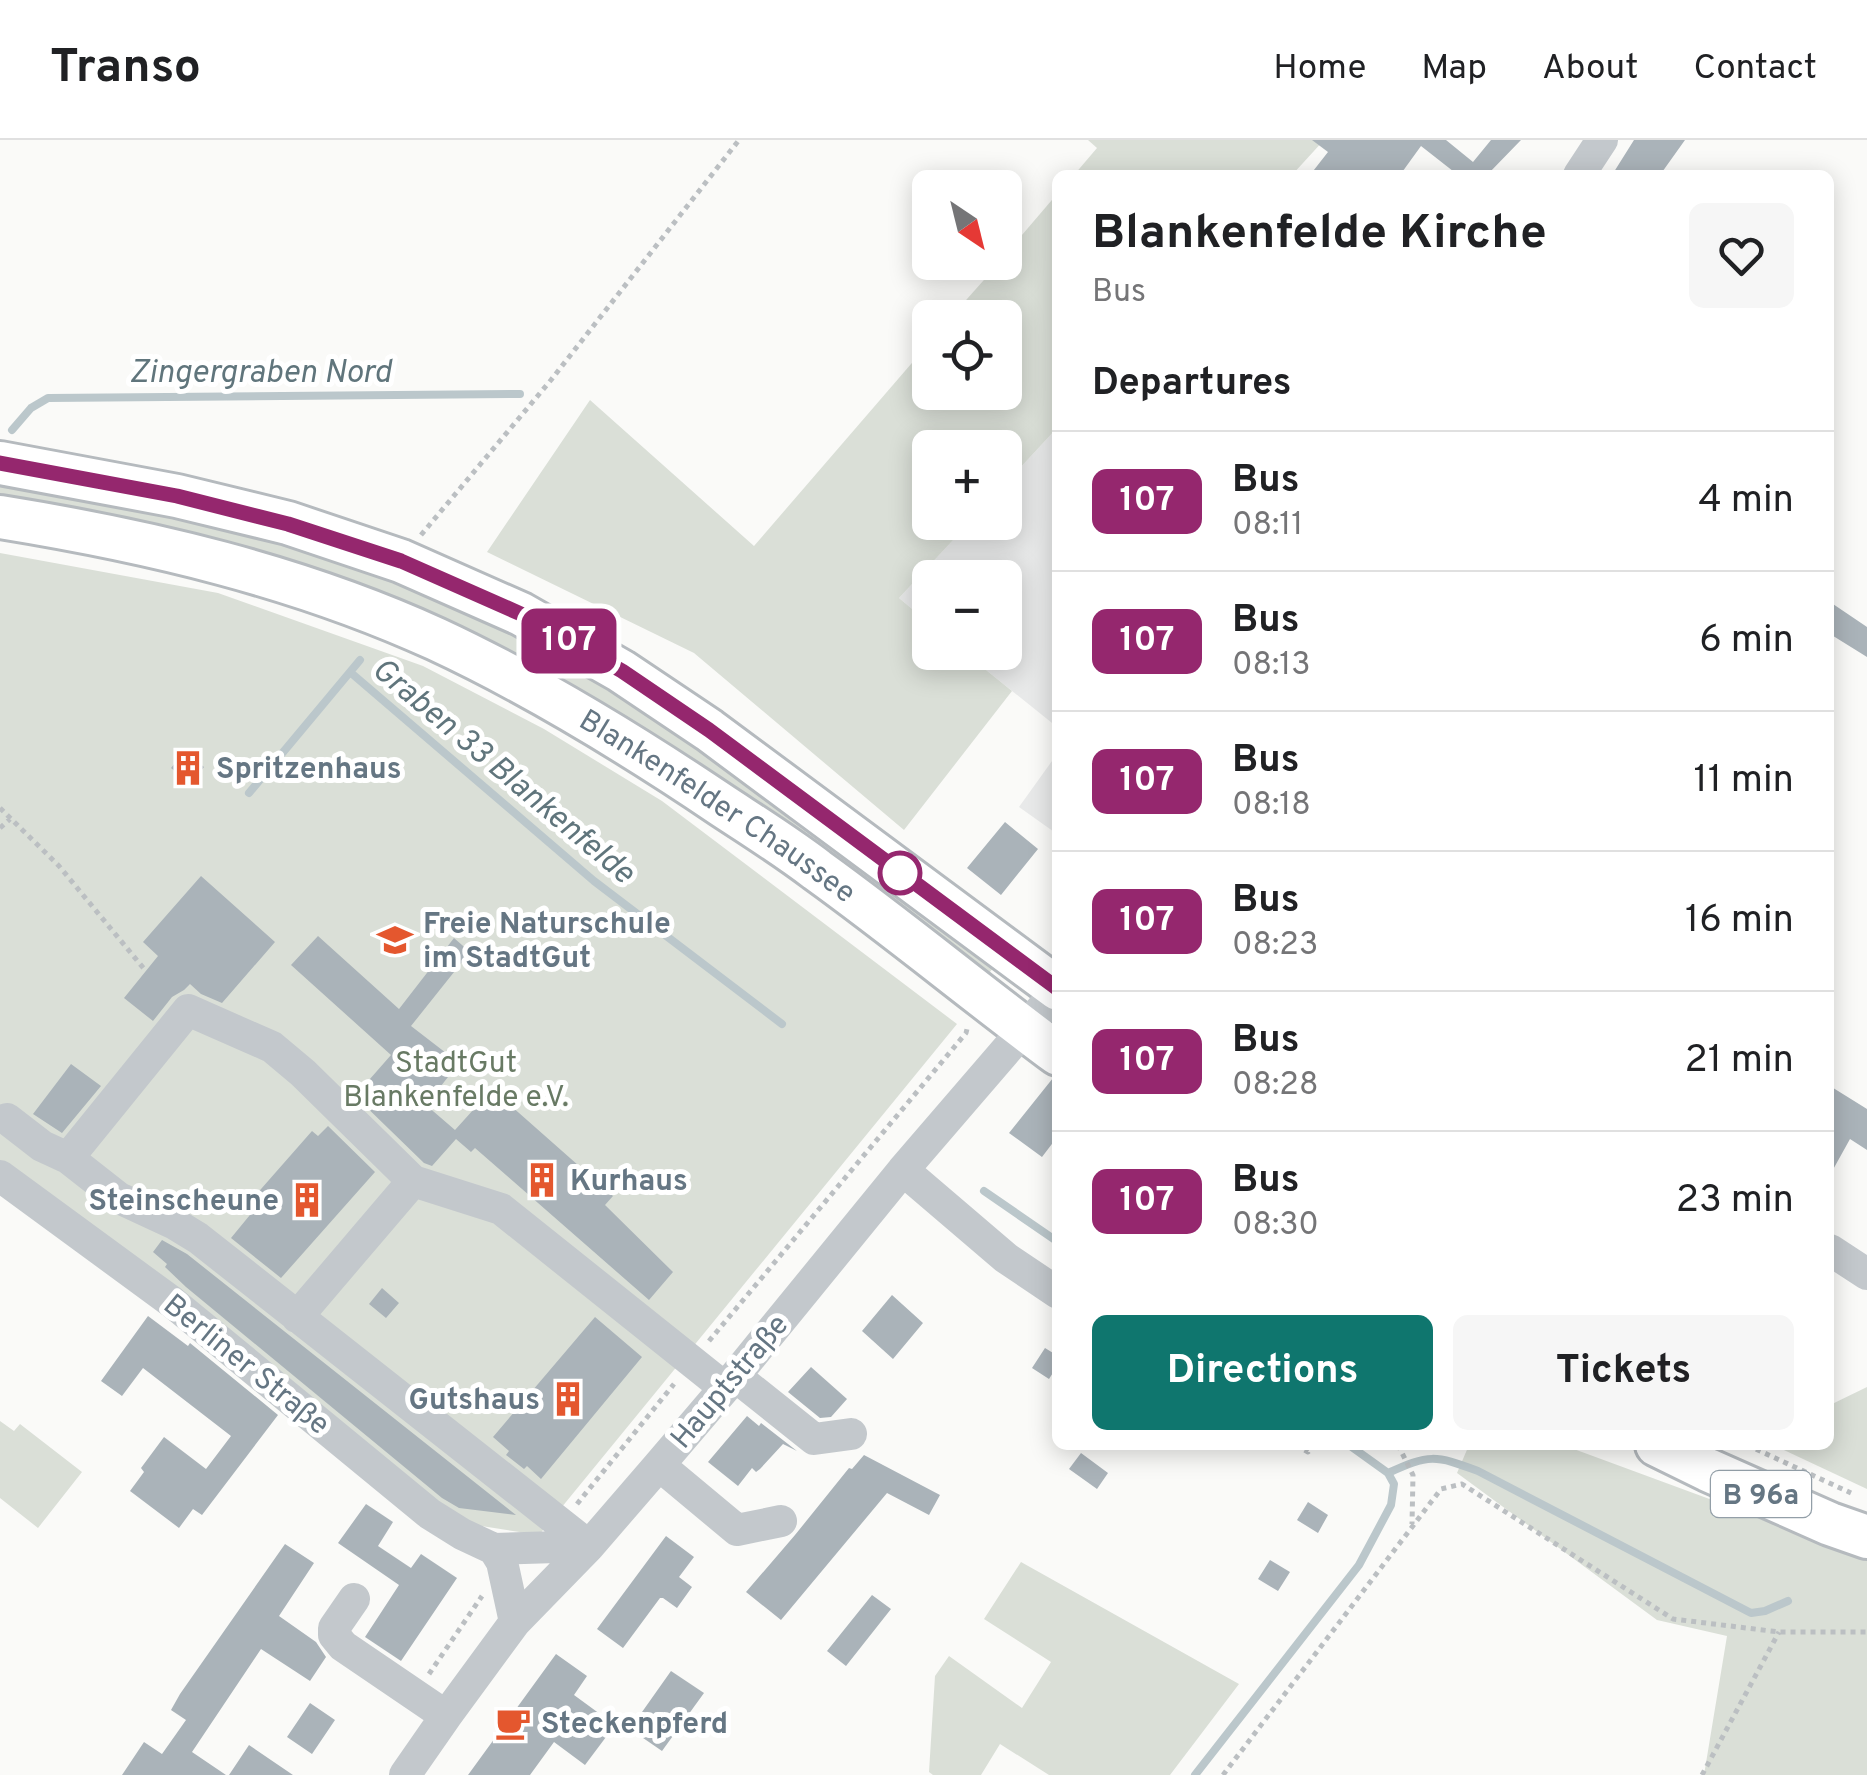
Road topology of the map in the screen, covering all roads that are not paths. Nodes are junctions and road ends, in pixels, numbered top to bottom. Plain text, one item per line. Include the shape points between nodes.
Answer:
1 (1602, 140) edge
2 (1582, 170) edge
3 (0, 463) edge
4 (0, 516) edge
5 (1052, 985) edge
6 (1052, 1000) edge
7 (1029, 1044) edge
8 (7, 1119) dead end
9 (68, 1158) junction
10 (903, 1170) junction
11 (0, 1176) edge
12 (412, 1181) junction
13 (123, 1193) junction
14 (88, 1240) junction
15 (1834, 1253) edge
16 (1867, 1274) edge
17 (1052, 1289) edge
18 (297, 1317) junction
19 (730, 1382) junction
20 (851, 1434) dead end
21 (1667, 1450) edge
22 (1732, 1450) edge
23 (659, 1466) junction
24 (1867, 1515) edge
25 (781, 1521) dead end
26 (1867, 1537) edge
27 (589, 1546) junction
28 (494, 1549) junction
29 (354, 1599) dead end
30 (515, 1622) junction
31 (446, 1716) junction
32 (405, 1775) edge

1 - 2 street
3 - 5 main road, Blankenfelder Chaussee via 305,529 401,561 521,614 709,730
4 - 7 main road, Blankenfelder Chaussee via 233,566 316,591 493,667 592,722 814,867 956,974
6 - 7 street, Hauptstraße
7 - 10 street, Hauptstraße
8 - 9 street
9 - 12 street via 188,1010 272,1046
9 - 13 street
10 - 17 street
10 - 19 street, Hauptstraße
11 - 14 street, Berliner Straße
12 - 18 street
12 - 19 street via 501,1209 692,1361
13 - 14 street
13 - 18 street via 198,1238
14 - 28 street, Berliner Straße via 430,1514
15 - 16 street
18 - 27 street
19 - 20 street via 814,1440
19 - 23 street, Hauptstraße
21 - 26 main road, B 96a
22 - 24 main road, B 96a
23 - 25 street via 737,1530
23 - 27 street, Hauptstraße
27 - 28 street, Berliner Straße
27 - 30 street, Hauptstraße
28 - 30 street
29 - 31 street via 334,1628 337,1640
30 - 31 street, Hauptstraße
31 - 32 street, Hauptstraße

